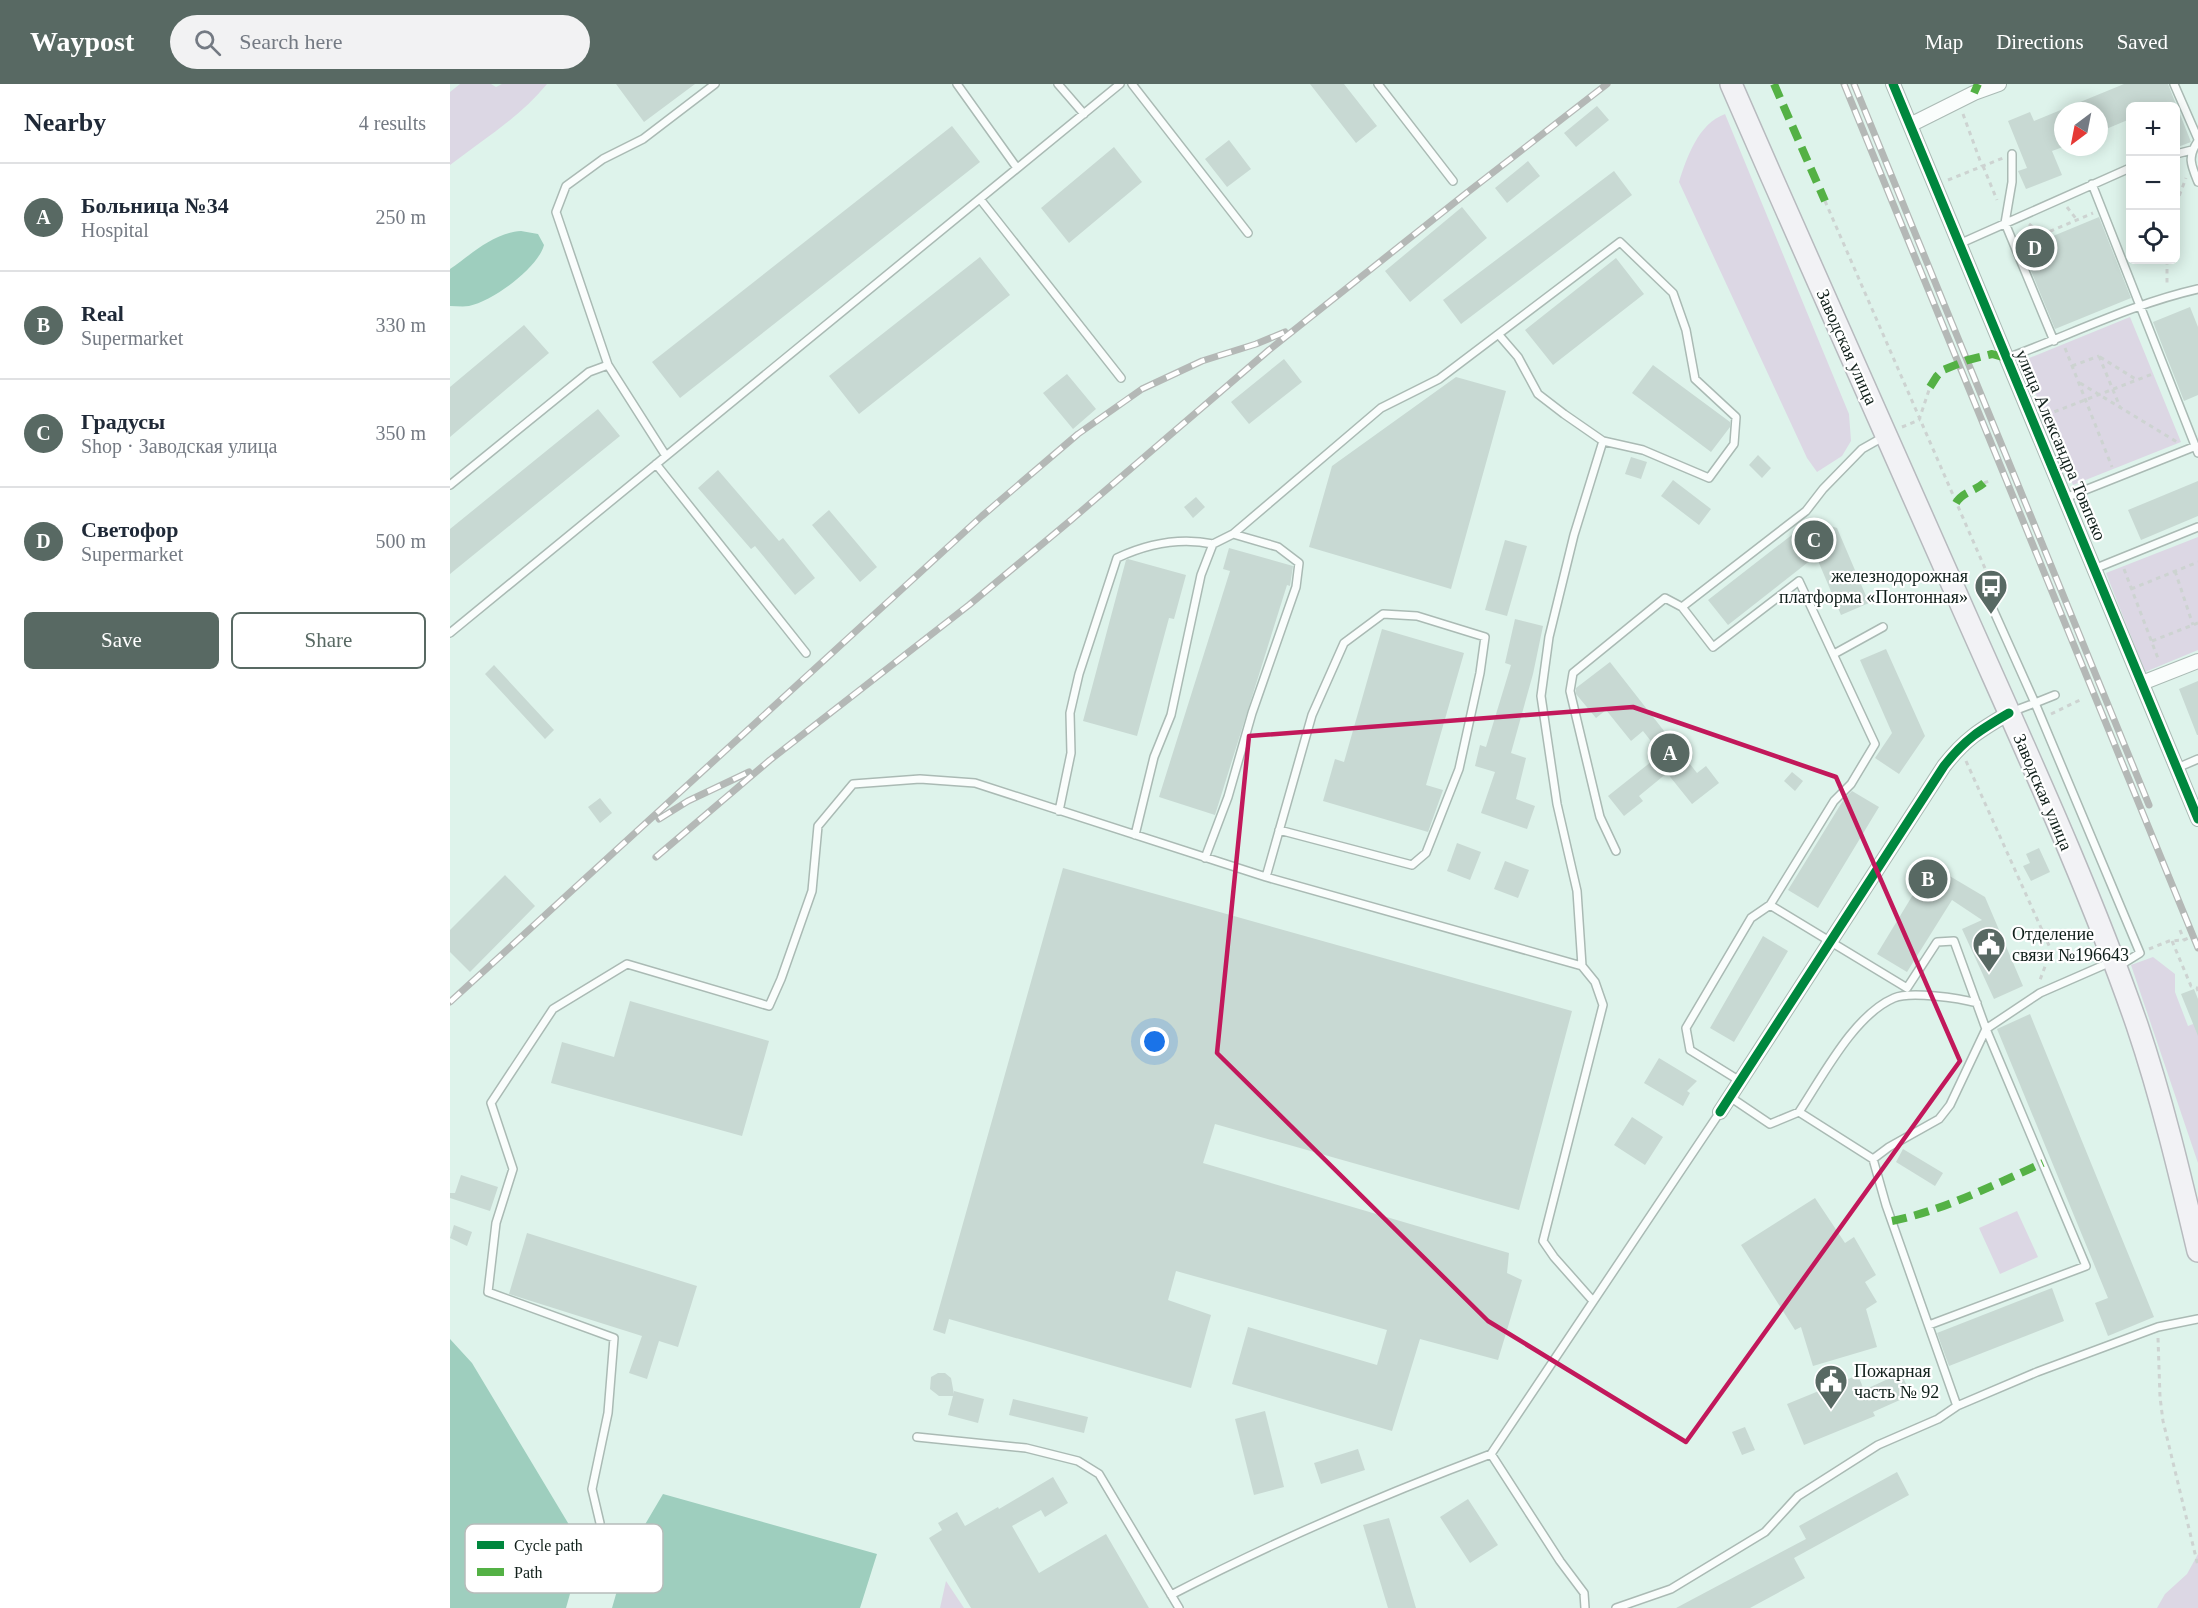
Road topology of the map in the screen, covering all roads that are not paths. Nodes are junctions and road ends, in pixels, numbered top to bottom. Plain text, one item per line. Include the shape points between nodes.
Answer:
1 (715, 84) edge
2 (957, 84) edge
3 (1058, 84) edge
4 (1120, 84) edge
5 (1132, 84) edge
6 (1378, 84) edge
7 (1731, 84) edge
8 (1893, 84) edge
9 (1999, 84) edge
10 (2174, 84) edge
11 (1084, 114) junction
12 (1910, 125) junction
13 (2198, 140) edge
14 (2192, 150) junction
15 (2180, 153) edge
16 (2012, 154) road end
17 (1017, 168) junction
18 (2126, 170) edge
19 (1453, 181) dead end
20 (2198, 182) edge
21 (2092, 184) junction
22 (980, 199) junction
23 (2005, 223) junction
24 (1248, 233) dead end
25 (1959, 244) junction
26 (2198, 289) edge
27 (2141, 306) junction
28 (1499, 334) junction
29 (2057, 339) junction
30 (2007, 358) junction
31 (608, 365) junction
32 (1121, 378) dead end
33 (1887, 435) junction
34 (1603, 441) junction
35 (2195, 449) edge
36 (666, 456) junction
37 (656, 464) junction
38 (450, 485) edge
39 (2065, 498) junction
40 (2198, 527) edge
41 (1233, 534) junction
42 (1213, 544) junction
43 (2094, 569) junction
44 (1983, 588) road end
45 (1682, 607) junction
46 (1883, 627) dead end
47 (450, 633) edge
48 (806, 653) dead end
49 (1834, 654) junction
50 (2198, 661) edge
51 (2142, 683) junction
52 (2055, 695) dead end
53 (2035, 702) junction
54 (2009, 713) junction
55 (2198, 759) edge
56 (2177, 768) junction
57 (1059, 811) junction
58 (2198, 819) edge
59 (1279, 830) junction
60 (1135, 835) junction
61 (1616, 851) dead end
62 (1205, 858) junction
63 (1266, 877) junction
64 (1770, 905) junction
65 (1830, 942) junction
66 (2115, 964) junction
67 (1582, 966) junction
68 (1907, 988) junction
69 (1895, 997) junction
70 (1977, 1002) junction
71 (1986, 1029) junction
72 (1740, 1082) junction
73 (1730, 1097) junction
74 (1720, 1112) joint
75 (1799, 1112) junction
76 (1874, 1159) junction
77 (2198, 1251) edge
78 (1593, 1301) junction
79 (2198, 1319) edge
80 (1929, 1325) junction
81 (1957, 1406) junction
82 (917, 1437) dead end
83 (1491, 1454) junction
84 (600, 1524) edge
85 (1172, 1595) junction
86 (1179, 1608) edge
87 (1585, 1608) edge
88 (1616, 1608) edge

1 - 31 lane via 643,140 603,159 566,186 556,212
2 - 17 lane
3 - 11 lane
4 - 11 lane
5 - 24 lane
6 - 19 lane
7 - 33 main road, Заводская улица
8 - 12 street, улица Александра Товпеко
9 - 12 street
10 - 13 lane
11 - 17 lane
12 - 25 street, улица Александра Товпеко
13 - 14 lane
14 - 15 lane
14 - 20 lane via 2190,165
16 - 23 lane
17 - 22 lane
18 - 21 lane
21 - 23 lane
21 - 27 lane
22 - 32 lane
22 - 36 lane
23 - 25 lane
23 - 29 lane
25 - 30 street, улица Александра Товпеко
26 - 27 lane
27 - 29 lane
27 - 35 lane
28 - 34 lane via 1518,357 1538,394
28 - 34 lane via 1620,242 1672,293 1686,330 1695,379 1736,417 1734,444 1709,478 1643,450
28 - 41 lane via 1439,379 1380,408
29 - 30 lane
30 - 39 street, улица Александра Товпеко
31 - 36 lane
31 - 38 lane via 589,372
33 - 45 lane via 1862,449 1806,511
33 - 54 main road, Заводская улица
34 - 67 lane via 1549,637 1541,696 1557,804 1577,891
35 - 39 lane
36 - 37 lane
37 - 47 lane
37 - 48 lane
39 - 43 street, улица Александра Товпеко
40 - 43 lane
41 - 42 lane
41 - 62 lane via 1278,548 1299,563 1296,587
42 - 57 lane via 1166,542 1140,547 1117,558 1076,684 1070,713 1071,753
42 - 60 lane via 1201,575 1171,715 1154,757
43 - 51 street, улица Александра Товпеко
44 - 53 lane
45 - 49 lane via 1713,647 1799,580
45 - 61 lane via 1665,598 1573,673 1570,691 1594,794
46 - 49 lane
49 - 64 lane via 1875,744 1851,784 1834,801
50 - 51 street
51 - 56 street, улица Александра Товпеко
52 - 53 lane
53 - 54 lane
53 - 66 lane via 2140,953
54 - 65 street via 1959,746
54 - 66 main road, Заводская улица
55 - 56 lane
56 - 58 street, улица Александра Товпеко
57 - 60 lane
57 - 84 lane via 975,783 920,779 853,784 818,826 812,891 769,1006 627,964 553,1009 491,1103 513,1169 496,1223 488,1292 614,1338 608,1413 592,1489
59 - 59 lane via 1312,715 1344,643 1383,614 1417,616 1485,637 1459,769 1426,853 1412,865
59 - 63 lane
60 - 62 lane
62 - 63 lane
63 - 67 lane
64 - 65 lane
64 - 72 lane via 1751,918 1686,1028 1690,1050
65 - 68 lane
65 - 72 street
66 - 71 lane via 2040,993
66 - 77 main road, Заводская улица via 2159,1098
67 - 78 lane via 1595,982 1602,1005 1543,1241
68 - 69 lane
68 - 70 lane via 1937,942 1954,941
69 - 70 lane
69 - 75 lane via 1853,1031
70 - 71 lane
71 - 76 lane via 1940,1119
71 - 80 lane via 2086,1266
72 - 73 street
73 - 74 street
73 - 75 lane via 1770,1124
74 - 78 lane
75 - 76 lane
76 - 80 lane via 1886,1205
78 - 83 lane
79 - 81 lane via 2158,1327
80 - 81 lane
81 - 88 lane via 1938,1419 1878,1445 1798,1496 1766,1532 1671,1589
82 - 85 lane via 1026,1448 1078,1461 1099,1474
83 - 85 lane via 1399,1489 1229,1564
83 - 87 lane via 1584,1593
85 - 86 lane

